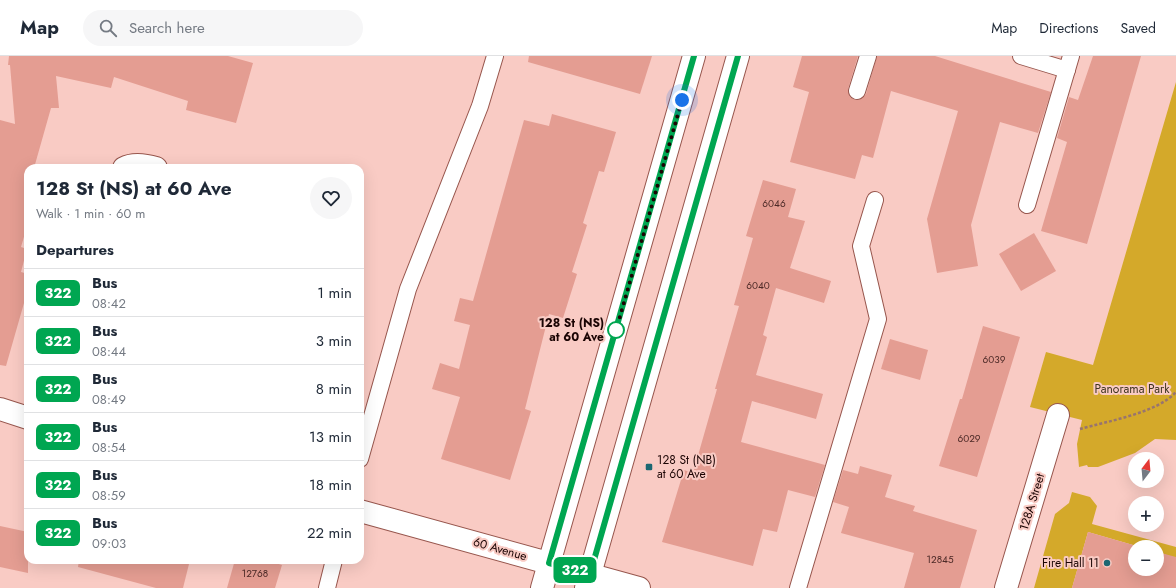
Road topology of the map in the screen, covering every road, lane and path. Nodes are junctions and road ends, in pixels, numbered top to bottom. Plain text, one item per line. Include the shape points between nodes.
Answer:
1 (495, 56) edge
2 (694, 56) edge
3 (738, 56) edge
4 (868, 56) edge
5 (1021, 56) edge
6 (1069, 63) edge
7 (857, 91) dead end
8 (875, 200) dead end
9 (1027, 205) dead end
10 (1176, 392) edge
11 (0, 410) edge
12 (1058, 415) dead end
13 (24, 417) edge
14 (1080, 429) dead end
15 (364, 445) edge
16 (364, 512) edge
17 (549, 563) junction
18 (333, 564) edge
19 (588, 581) edge
20 (327, 588) edge
21 (542, 588) edge
22 (639, 588) edge
23 (798, 588) edge
24 (1006, 588) edge

1 - 15 lane via 480,106 408,289
2 - 17 main road
3 - 19 main road
4 - 7 lane
5 - 6 lane
6 - 9 lane
8 - 23 lane via 862,246 878,319
10 - 14 path via 1170,399 1146,410
11 - 13 main road
12 - 24 main road, 128A Street
16 - 17 main road, 60 Avenue
17 - 19 main road, 60 Avenue
17 - 21 main road
18 - 20 lane
19 - 22 main road, 60 Avenue

